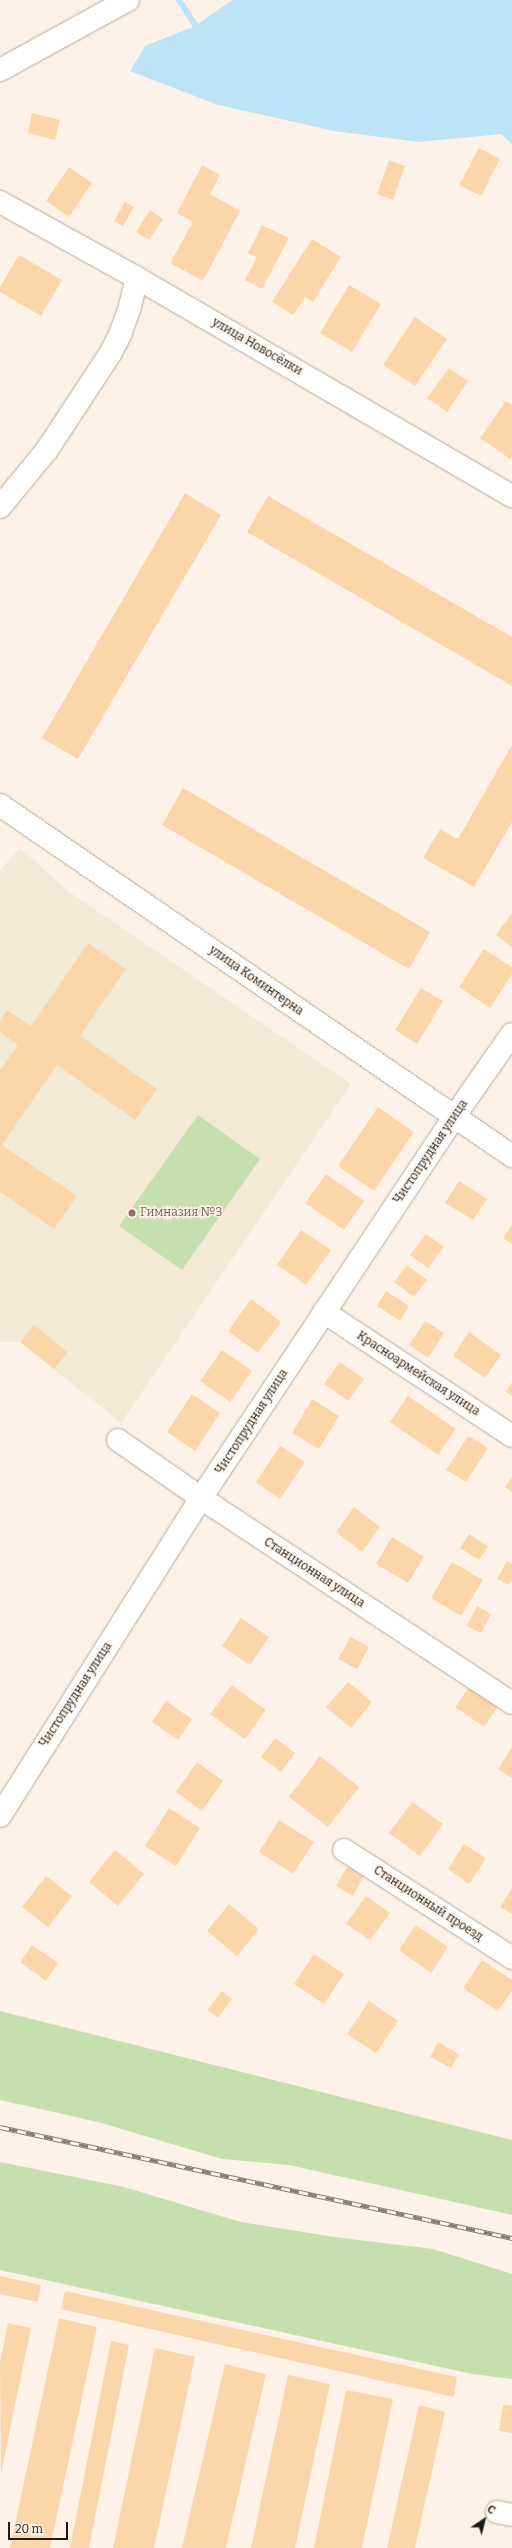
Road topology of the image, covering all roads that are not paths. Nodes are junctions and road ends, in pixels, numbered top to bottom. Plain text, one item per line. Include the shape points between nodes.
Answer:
1 (128, 0) edge
2 (0, 70) edge
3 (0, 202) edge
4 (137, 278) junction
5 (512, 496) edge
6 (0, 508) edge
7 (0, 805) edge
8 (512, 1034) edge
9 (454, 1117) junction
10 (512, 1156) edge
11 (324, 1312) junction
12 (512, 1436) edge
13 (118, 1440) dead end
14 (201, 1498) junction
15 (512, 1703) edge
16 (0, 1816) edge
17 (344, 1850) dead end
18 (512, 1958) edge

1 - 2 street
3 - 4 street, улица Новосёлки
4 - 5 street, улица Новосёлки
4 - 6 street via 130,307 110,354 47,450
7 - 9 street, улица Коминтерна
8 - 9 street, Чистопрудная улица
9 - 10 street, улица Коминтерна
9 - 11 street, Чистопрудная улица
11 - 12 street, Красноармейская улица
11 - 14 street, Чистопрудная улица
13 - 14 street, Станционная улица
14 - 15 street, Станционная улица
14 - 16 street, Чистопрудная улица
17 - 18 street, Станционный проезд

